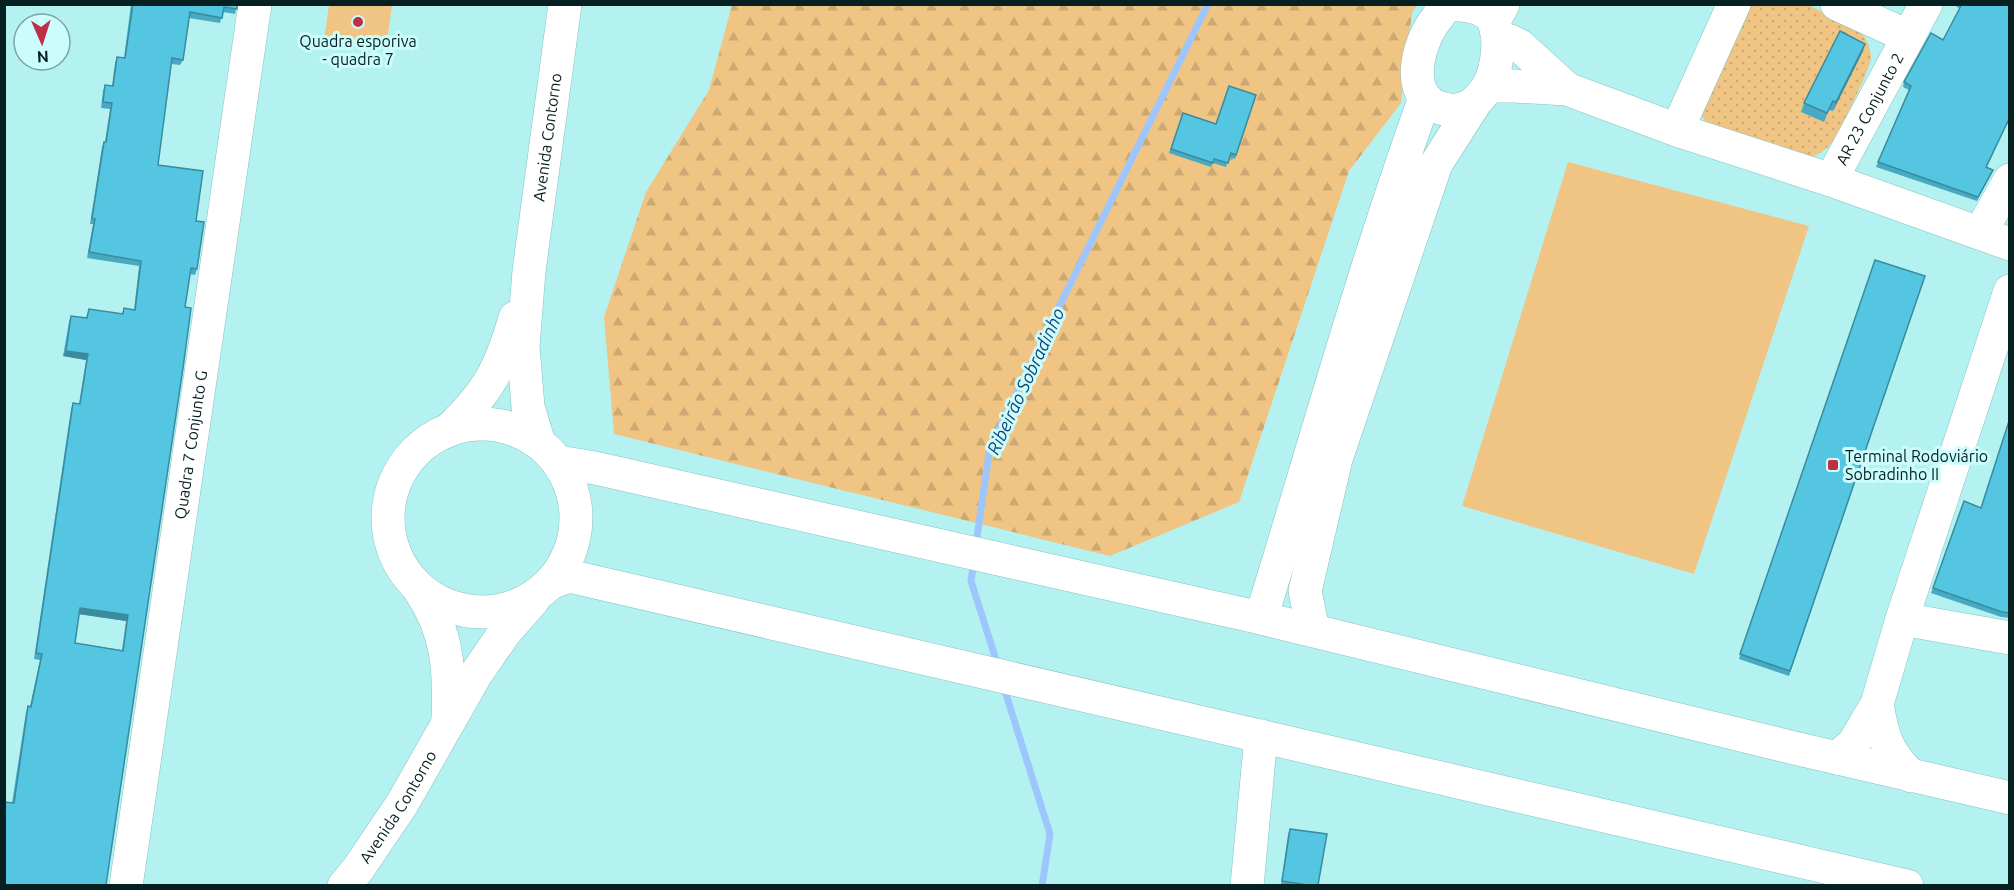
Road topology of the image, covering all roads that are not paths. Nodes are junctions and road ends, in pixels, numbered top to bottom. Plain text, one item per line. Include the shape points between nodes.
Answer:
1 (255, 4) edge
2 (565, 4) edge
3 (1734, 4) edge
4 (1837, 4) edge
5 (1926, 4) edge
6 (1446, 6) edge
7 (1499, 22) edge
8 (1907, 36) junction
9 (1567, 89) junction
10 (1480, 96) junction
11 (1425, 98) junction
12 (1677, 130) junction
13 (1831, 180) junction
14 (2010, 180) edge
15 (1995, 239) edge
16 (529, 271) junction
17 (2010, 291) edge
18 (449, 430) junction
19 (549, 453) junction
20 (418, 588) junction
21 (545, 589) junction
22 (1261, 618) junction
23 (1902, 619) junction
24 (1313, 630) junction
25 (2010, 638) edge
26 (1876, 704) junction
27 (448, 724) junction
28 (1262, 736) junction
29 (1837, 759) junction
30 (1911, 776) junction
31 (2010, 798) edge
32 (126, 885) edge
33 (344, 885) edge
34 (1247, 885) edge
35 (1907, 885) edge

1 - 32 main road, Quadra 7 Conjunto G
2 - 16 main road, Avenida Contorno
3 - 12 main road
4 - 8 main road
5 - 8 main road, AR 23 Conjunto 2
6 - 7 main road via 1476,7
6 - 11 main road via 1427,30 1418,56 1418,83
7 - 9 main road via 1510,41
7 - 10 main road via 1496,65
8 - 13 main road, AR 23 Conjunto 2
9 - 10 main road via 1514,86
9 - 12 main road
10 - 11 main road via 1452,110 1437,107
10 - 24 main road via 1436,164 1336,459 1305,591
11 - 22 main road via 1392,190
12 - 13 main road
13 - 15 main road
14 - 15 main road
16 - 18 main road, Avenida Contorno via 497,370 473,406
16 - 19 main road, Avenida Contorno via 523,346 525,380 528,407
17 - 23 main road
18 - 19 main road via 480,424 511,428
18 - 20 main road via 421,446 400,471 389,501 388,532 398,562
19 - 21 main road via 571,485 577,510 576,536 567,560
19 - 22 main road via 595,468
20 - 21 main road via 445,605 476,612 508,609
20 - 27 main road, Avenida Contorno via 432,608 444,639 450,690
21 - 27 main road, Avenida Contorno via 488,656
21 - 28 main road via 569,576
22 - 24 main road
23 - 25 main road
23 - 26 main road
24 - 29 main road
26 - 29 main road via 1854,743
26 - 30 main road via 1887,745
27 - 33 main road, Avenida Contorno via 402,804
28 - 34 main road
28 - 35 main road
29 - 30 main road
30 - 31 main road

